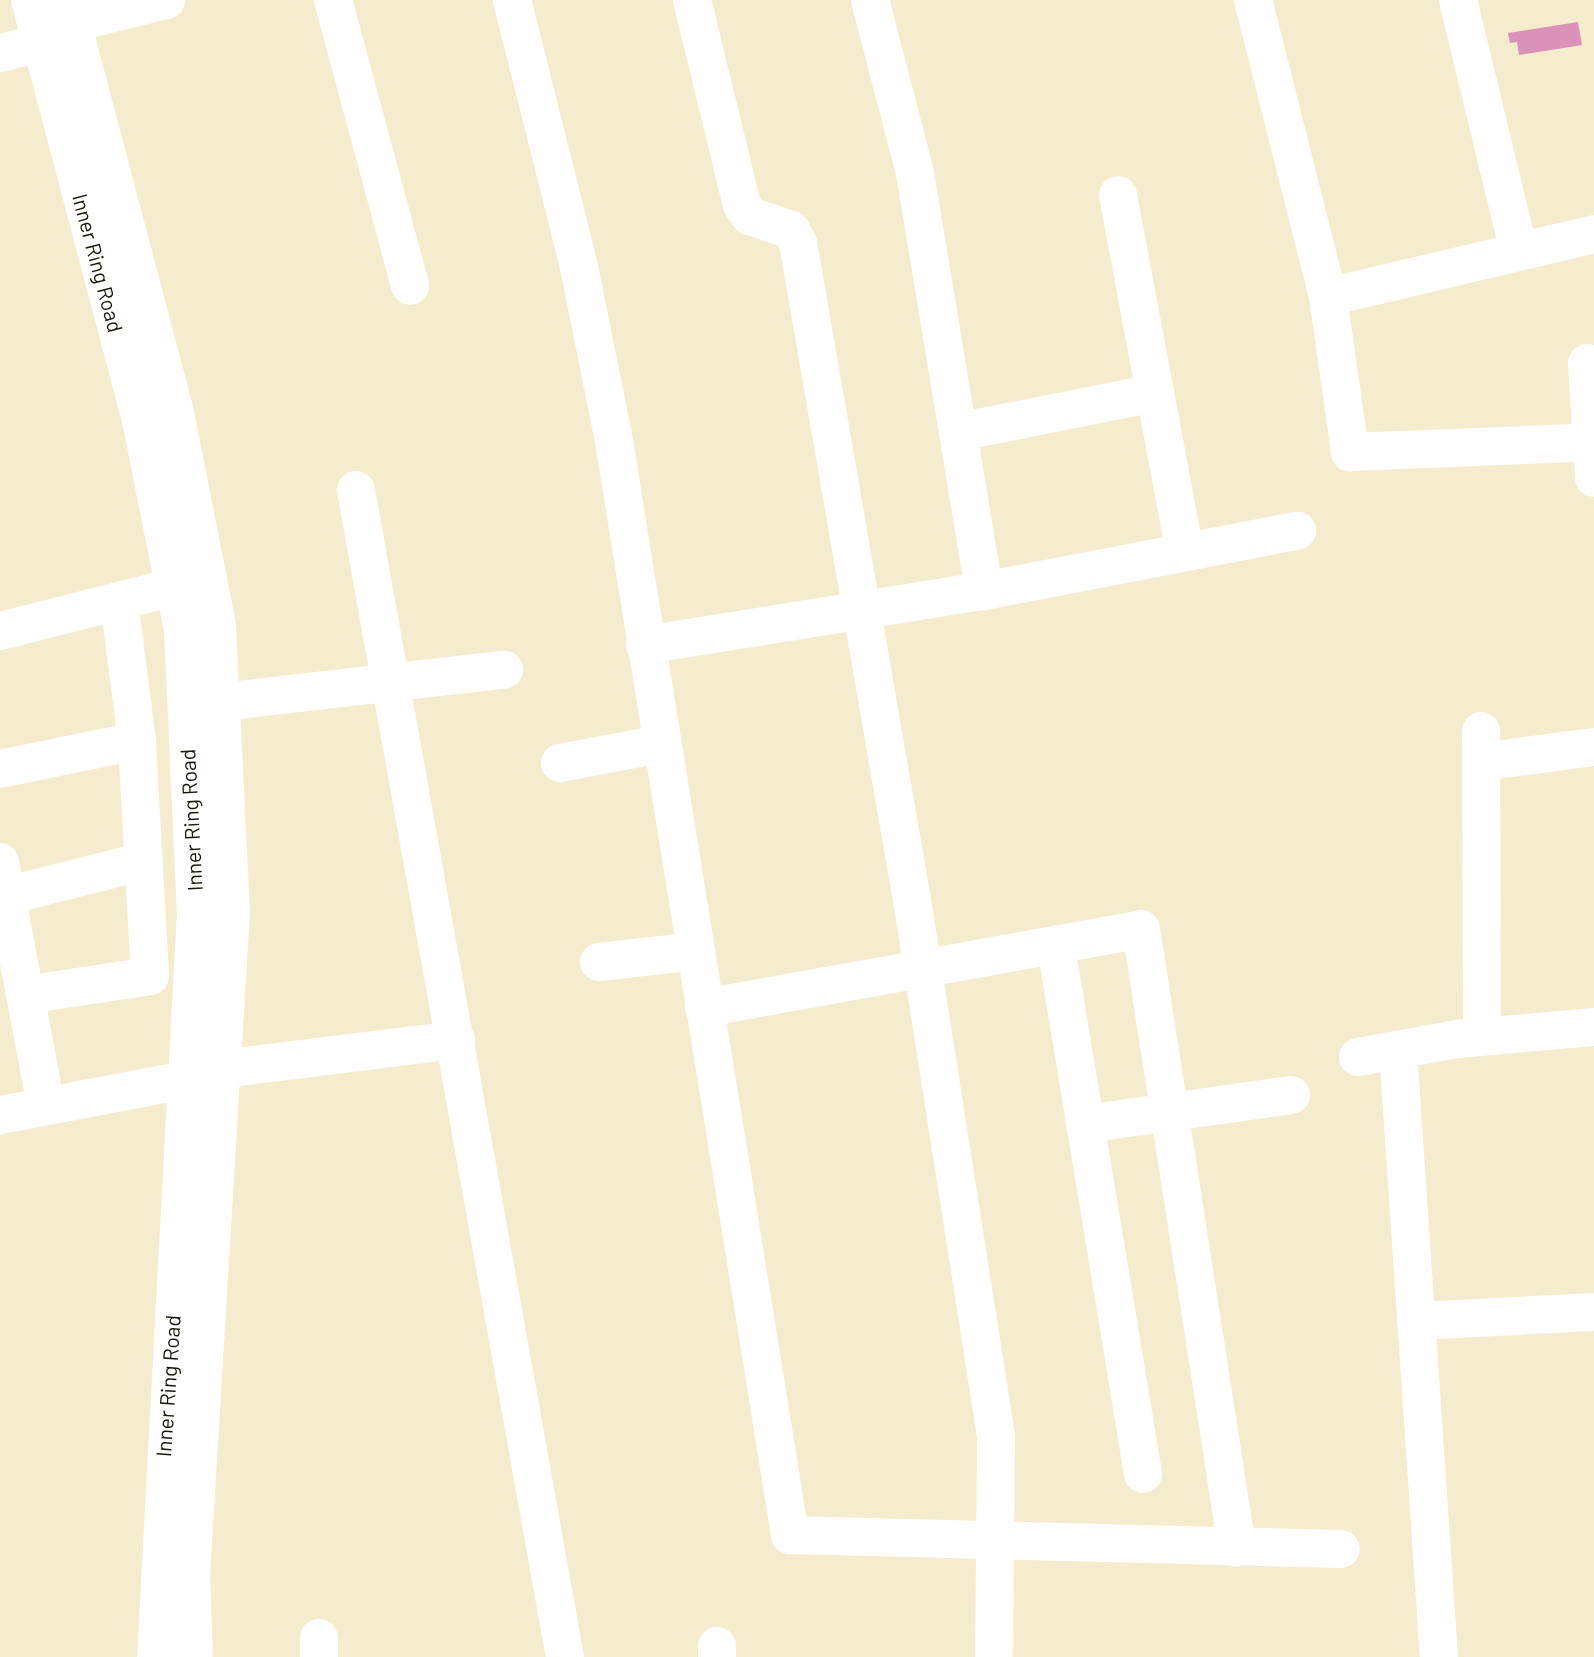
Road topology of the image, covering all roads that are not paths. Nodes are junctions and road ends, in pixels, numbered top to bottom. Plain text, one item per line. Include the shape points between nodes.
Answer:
1 (30, 0) edge
2 (166, 0) edge
3 (333, 0) edge
4 (512, 0) edge
5 (692, 0) edge
6 (870, 0) edge
7 (1253, 0) edge
8 (1458, 0) edge
9 (60, 22) edge
10 (0, 53) edge
11 (1118, 195) dead end
12 (1594, 234) edge
13 (1519, 252) junction
14 (410, 286) dead end
15 (1328, 297) junction
16 (1587, 363) dead end
17 (1155, 393) junction
18 (958, 432) junction
19 (1593, 454) edge
20 (356, 490) dead end
21 (1297, 531) dead end
22 (1185, 552) junction
23 (174, 587) junction
24 (984, 591) junction
25 (119, 601) junction
26 (862, 611) junction
27 (0, 631) edge
28 (645, 645) junction
29 (504, 670) dead end
30 (393, 683) junction
31 (221, 702) junction
32 (136, 741) junction
33 (661, 744) junction
34 (1594, 747) edge
35 (560, 763) dead end
36 (0, 769) edge
37 (144, 861) junction
38 (3, 879) edge
39 (1056, 946) junction
40 (695, 951) junction
41 (599, 962) dead end
42 (923, 971) junction
43 (25, 995) junction
44 (704, 1008) junction
45 (1594, 1027) edge
46 (1482, 1037) junction
47 (456, 1040) junction
48 (1398, 1050) junction
49 (1359, 1057) dead end
50 (222, 1069) junction
51 (186, 1080) junction
52 (1291, 1095) dead end
53 (46, 1107) junction
54 (1169, 1111) junction
55 (0, 1115) edge
56 (1085, 1124) junction
57 (1594, 1312) edge
58 (1416, 1321) junction
59 (1143, 1474) dead end
60 (999, 1541) junction
61 (1237, 1548) junction
62 (1342, 1549) dead end
63 (156, 1657) edge
64 (194, 1657) edge
65 (565, 1657) edge
66 (994, 1657) edge
67 (1439, 1657) edge

1 - 9 street, Inner Ring Road
2 - 9 street
3 - 14 street
4 - 28 street via 579,267
5 - 26 street via 742,205 750,216 791,230 798,243
6 - 18 street via 915,173
7 - 15 street
8 - 13 street
9 - 10 street
9 - 23 street, Inner Ring Road
9 - 31 street, Inner Ring Road via 175,413 217,626
11 - 17 street
12 - 13 street
13 - 15 street
15 - 19 street via 1350,452
16 - 19 street
17 - 18 street
17 - 22 street
18 - 24 street
20 - 30 street
21 - 22 street
22 - 24 street
23 - 25 street
23 - 51 street, Inner Ring Road via 183,630 196,912
24 - 26 street
25 - 27 street
25 - 32 street
26 - 28 street
26 - 42 street
28 - 33 street
29 - 30 street
30 - 31 street
30 - 47 street
31 - 50 street, Inner Ring Road via 231,912
32 - 36 street
32 - 37 street
33 - 35 street
33 - 40 street
34 - 46 street via 1480,746
37 - 38 street
37 - 43 street via 150,976
38 - 43 street
39 - 42 street
39 - 54 street via 1141,929
39 - 56 street
40 - 41 street
40 - 44 street
42 - 44 street
42 - 60 street via 996,1436
43 - 53 street
44 - 60 street via 790,1535
45 - 46 street
46 - 48 street
47 - 50 street
47 - 65 street
48 - 49 street
48 - 58 street
50 - 64 street, Inner Ring Road via 191,1575
51 - 53 street
51 - 63 street, Inner Ring Road
52 - 54 street
53 - 55 street
54 - 56 street
54 - 61 street
56 - 59 street
57 - 58 street
58 - 67 street
60 - 61 street
60 - 66 street
61 - 62 street

